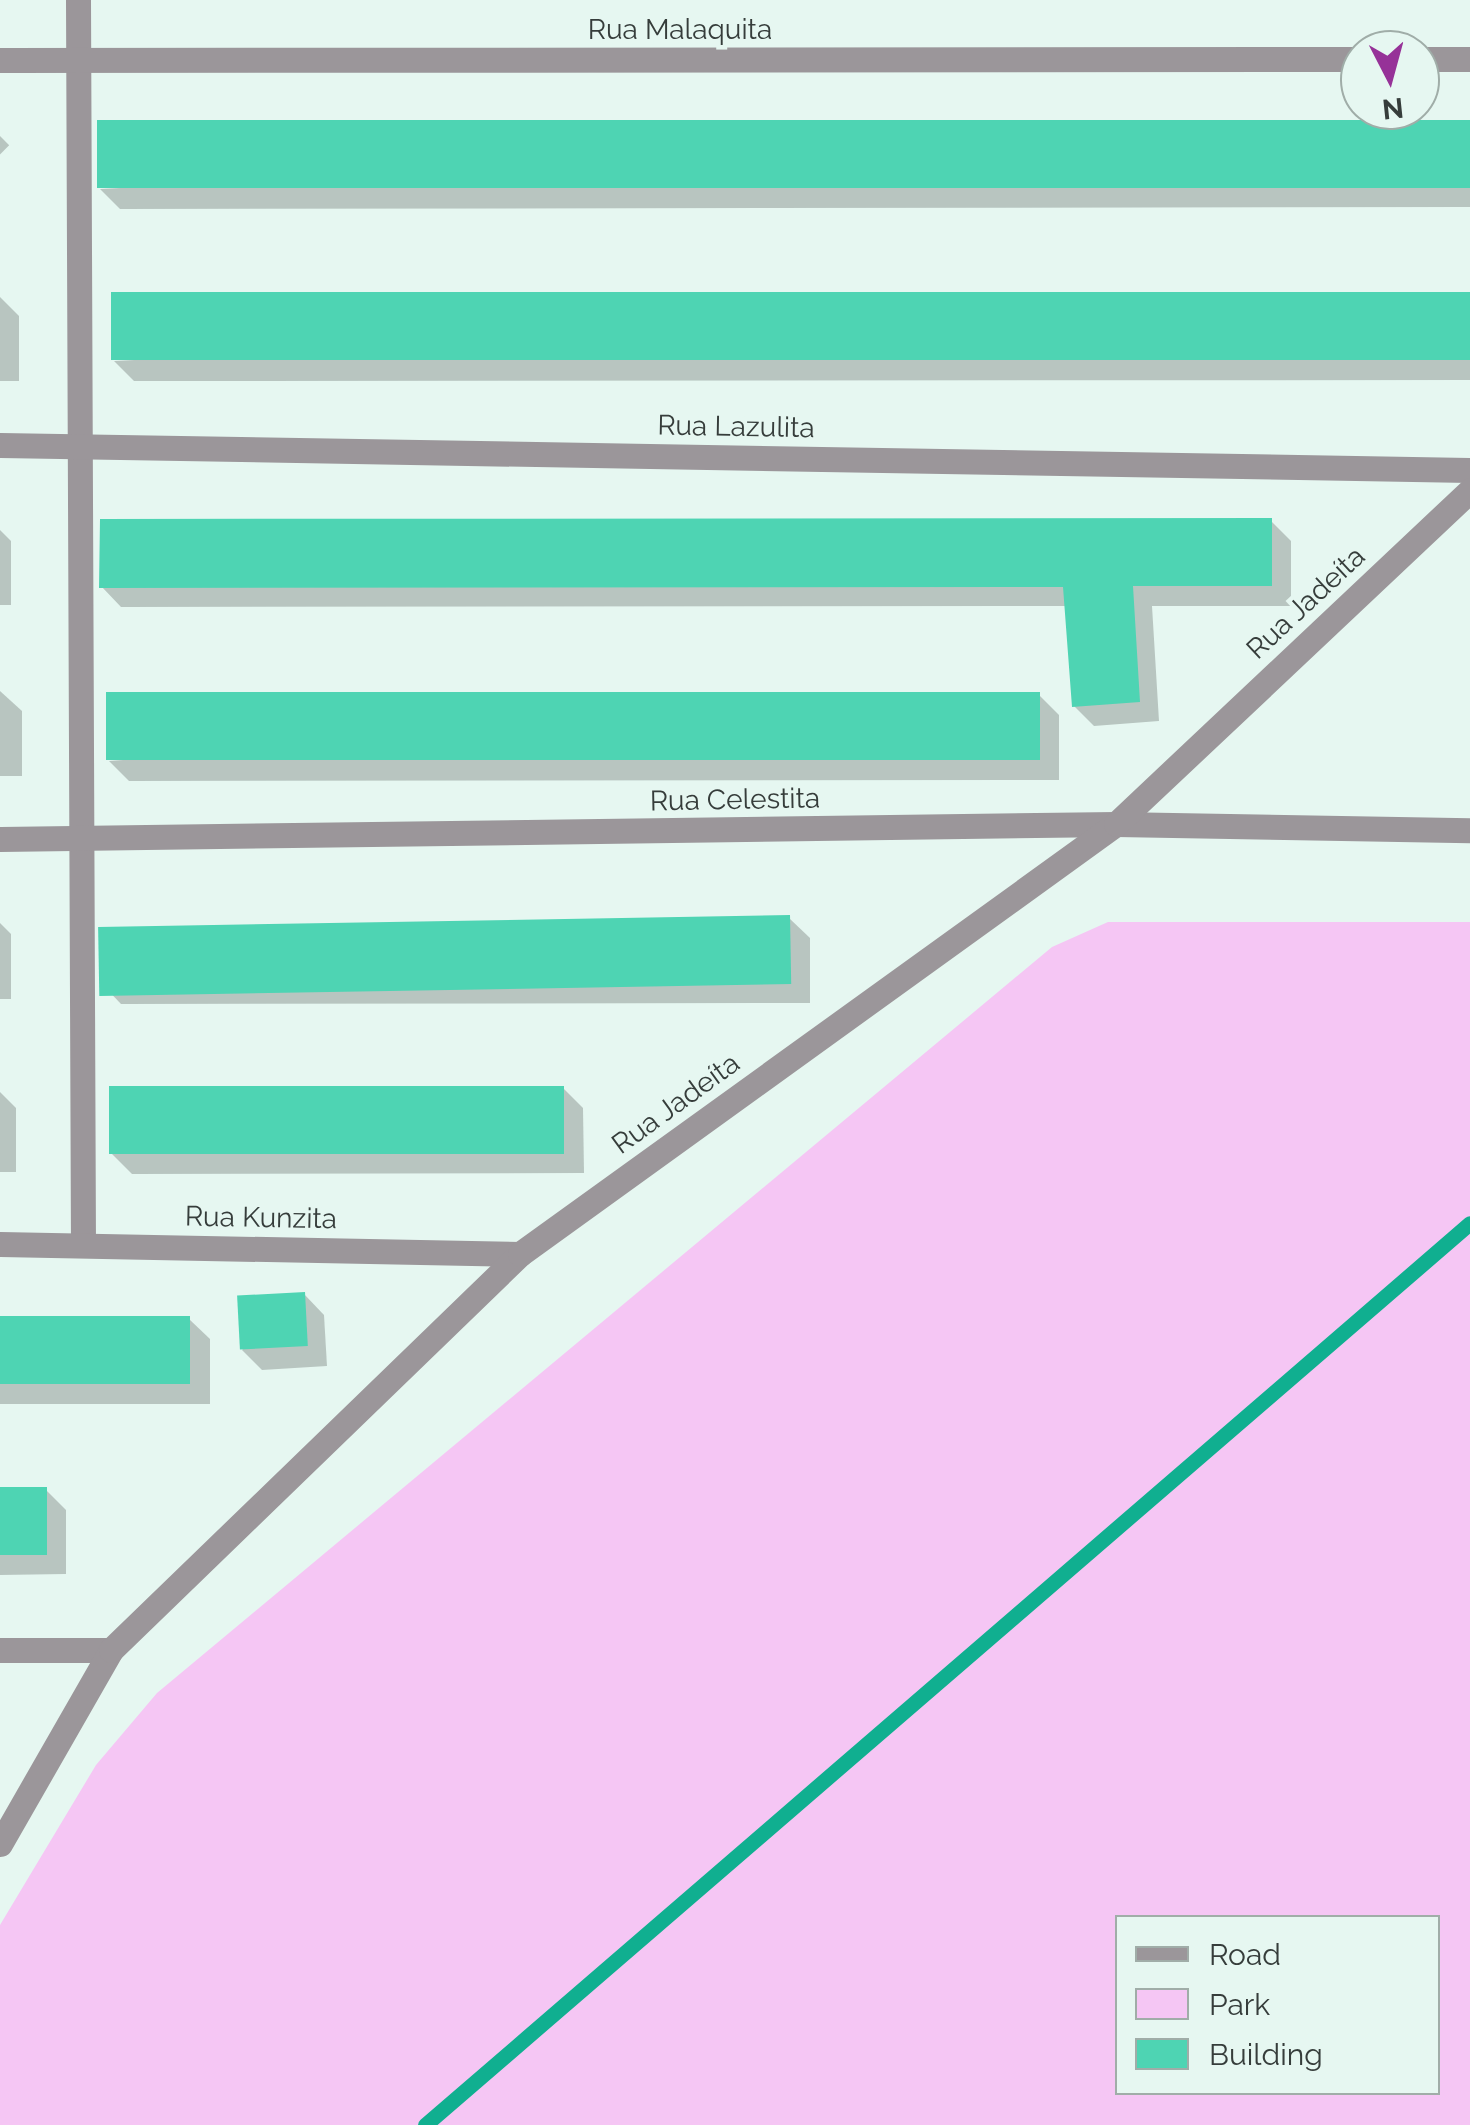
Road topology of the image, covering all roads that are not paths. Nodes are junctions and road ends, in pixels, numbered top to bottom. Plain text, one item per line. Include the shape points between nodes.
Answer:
1 (78, 0) edge
2 (1340, 59) edge
3 (1440, 59) edge
4 (1470, 59) edge
5 (0, 60) edge
6 (78, 60) junction
7 (0, 445) edge
8 (76, 445) junction
9 (1470, 470) edge
10 (1470, 490) edge
11 (1116, 824) junction
12 (1470, 830) edge
13 (0, 839) edge
14 (75, 840) junction
15 (0, 1244) edge
16 (83, 1244) junction
17 (520, 1254) junction
18 (0, 1650) edge
19 (111, 1650) junction
20 (0, 1844) edge

1 - 6 street
2 - 6 street, Rua Malaquita
3 - 4 street
5 - 6 street, Rua Malaquita
6 - 8 street
7 - 8 street, Rua Lazulita
8 - 9 street, Rua Lazulita
8 - 14 street
10 - 11 street, Rua Jadeíta
11 - 12 street, Rua Celestita
11 - 14 street, Rua Celestita
11 - 17 street, Rua Jadeíta
13 - 14 street, Rua Celestita
14 - 16 street
15 - 16 street, Rua Kunzita
16 - 17 street, Rua Kunzita
17 - 19 street, Rua Jadeíta
18 - 19 street
19 - 20 street, Rua Jadeíta

